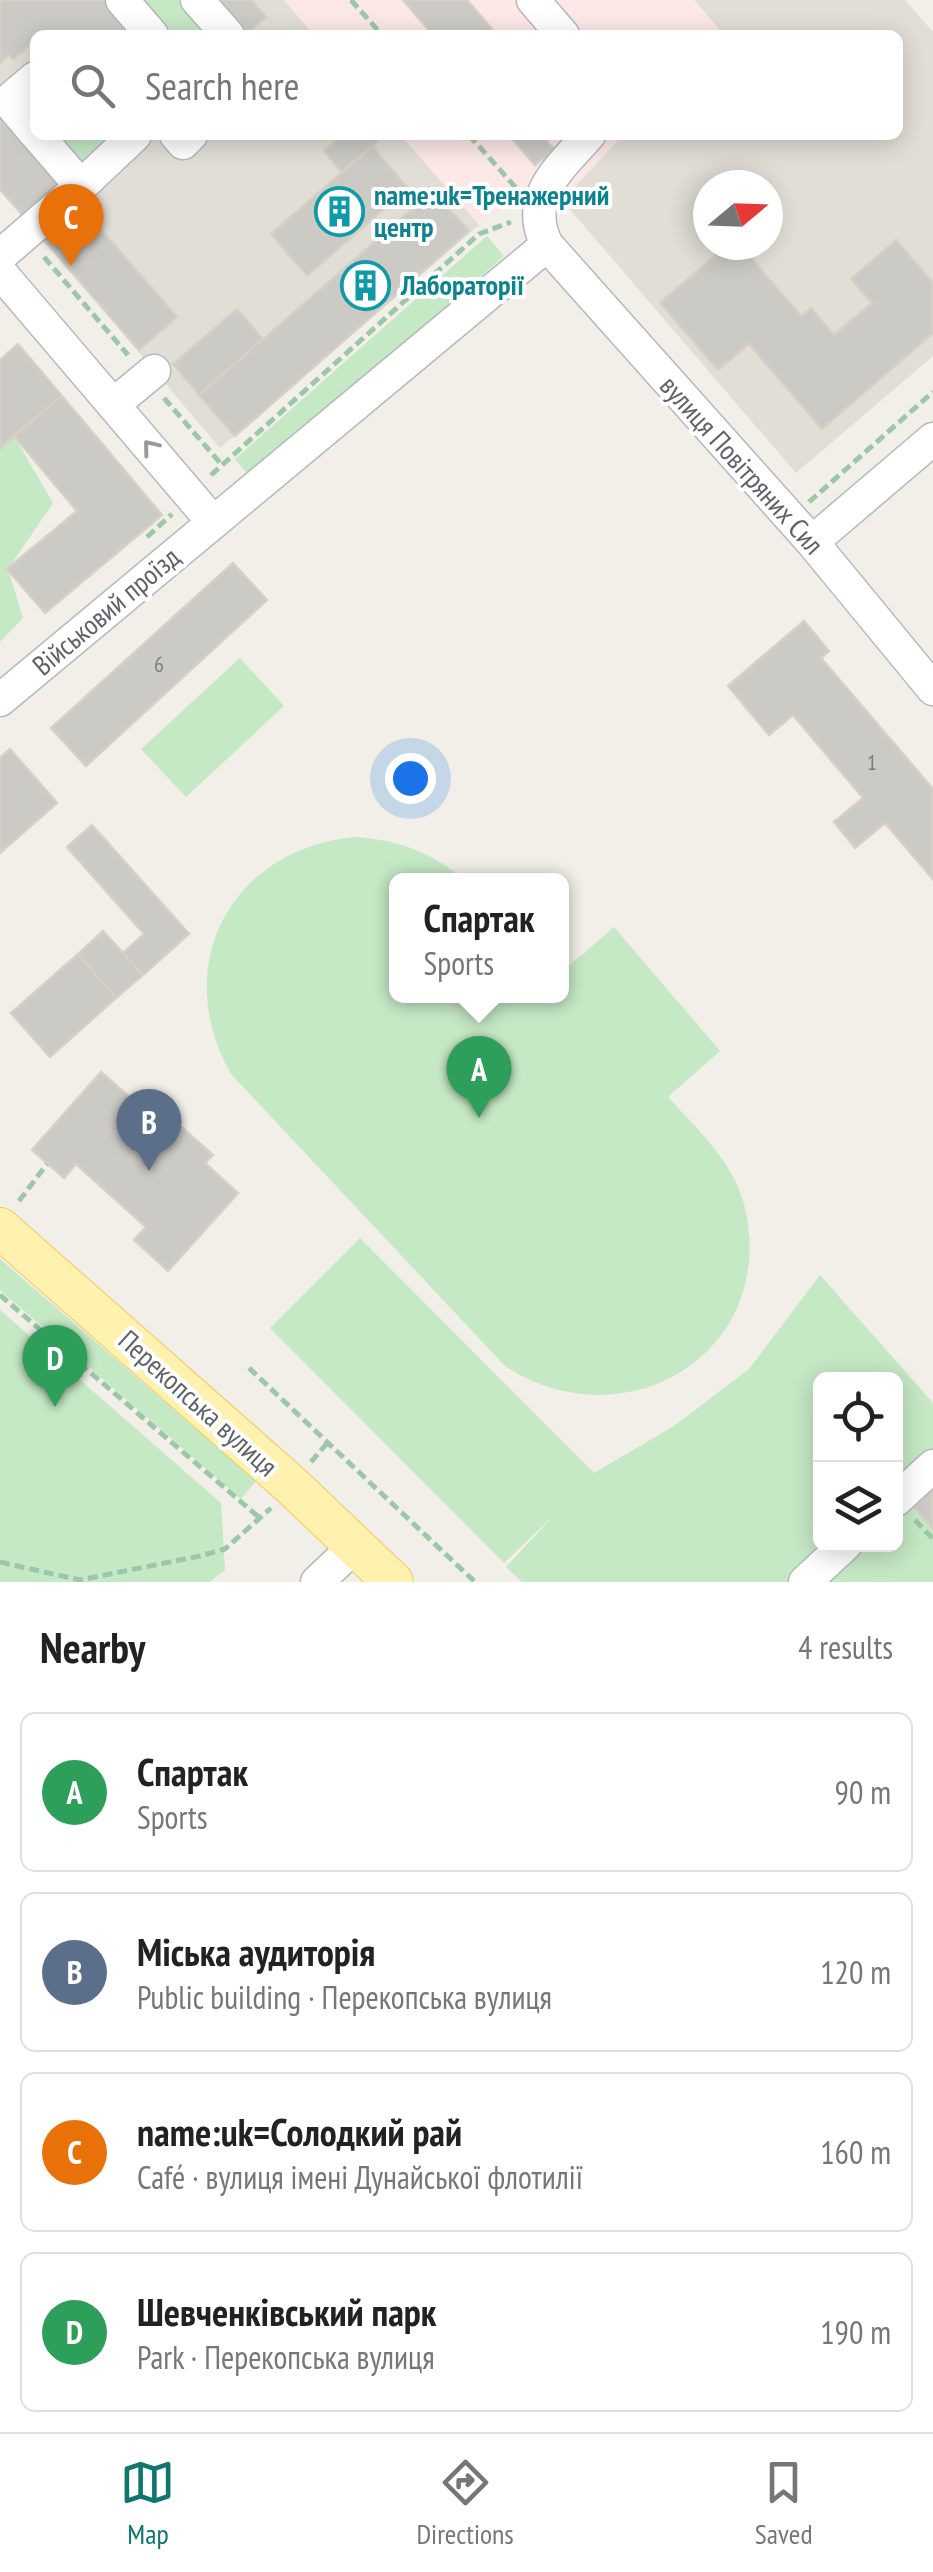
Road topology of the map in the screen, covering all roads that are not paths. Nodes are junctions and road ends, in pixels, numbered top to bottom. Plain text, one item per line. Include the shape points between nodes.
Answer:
1 (122, 0) edge
2 (198, 0) edge
3 (533, 0) edge
4 (148, 30) edge
5 (224, 30) edge
6 (559, 30) edge
7 (30, 82) edge
8 (30, 127) edge
9 (41, 140) edge
10 (121, 140) edge
11 (585, 140) edge
12 (81, 186) junction
13 (12, 245) edge
14 (547, 245) junction
15 (0, 272) edge
16 (150, 374) road end
17 (114, 404) junction
18 (933, 439) edge
19 (212, 522) junction
20 (812, 542) junction
21 (933, 689) edge
22 (0, 700) edge
23 (8, 1216) edge
24 (933, 1466) edge
25 (903, 1494) edge
26 (355, 1546) junction
27 (837, 1552) edge
28 (317, 1582) edge
29 (393, 1582) edge
30 (804, 1582) edge

1 - 4 street
2 - 5 street
3 - 6 street
7 - 8 street via 8,101
9 - 12 street
10 - 12 street
11 - 14 street via 550,180 537,212
12 - 13 street
14 - 19 street, Військовий проїзд
14 - 20 street, вулиця Повітряних Сил
15 - 17 street
16 - 17 street
19 -> 17 street
18 - 20 street
19 - 22 street, Військовий проїзд
20 - 21 street, вулиця Повітряних Сил
23 - 26 main road, Перекопська вулиця
24 - 25 street
26 - 28 street
26 - 29 main road, Перекопська вулиця
27 - 30 street

